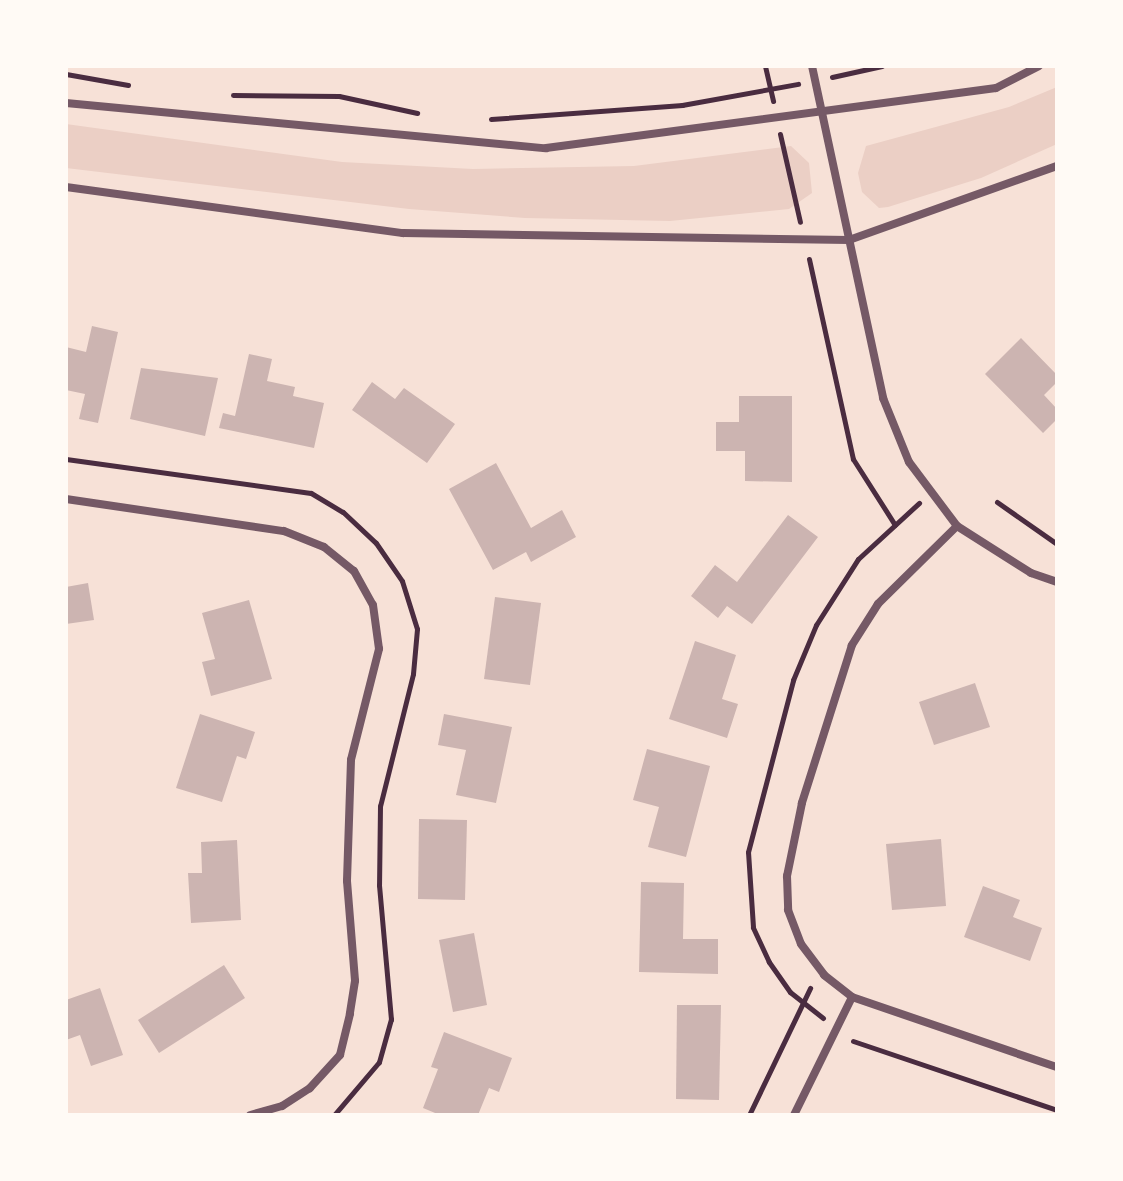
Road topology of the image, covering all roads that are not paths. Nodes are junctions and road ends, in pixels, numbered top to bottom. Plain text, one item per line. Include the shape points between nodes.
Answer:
1 (812, 66) edge
2 (1039, 66) edge
3 (66, 103) edge
4 (822, 114) junction
5 (1057, 166) edge
6 (66, 187) edge
7 (849, 240) junction
8 (66, 499) edge
9 (957, 526) junction
10 (1057, 582) edge
11 (852, 997) junction
12 (1057, 1067) edge
13 (250, 1115) edge
14 (794, 1115) edge

1 - 4 street
2 - 4 street via 996,88
3 - 4 street via 546,148
4 - 7 street
5 - 7 street
6 - 7 street via 403,233
7 - 9 street via 883,398 909,462
8 - 13 street via 284,531 324,547 354,571 373,605 379,649 351,760 347,881 355,981 350,1014 340,1055 310,1088 282,1106
9 - 10 street via 1031,573
9 - 11 street via 878,604 852,645 823,733 787,876 788,910 801,944 820,970
11 - 12 street
11 - 14 street

